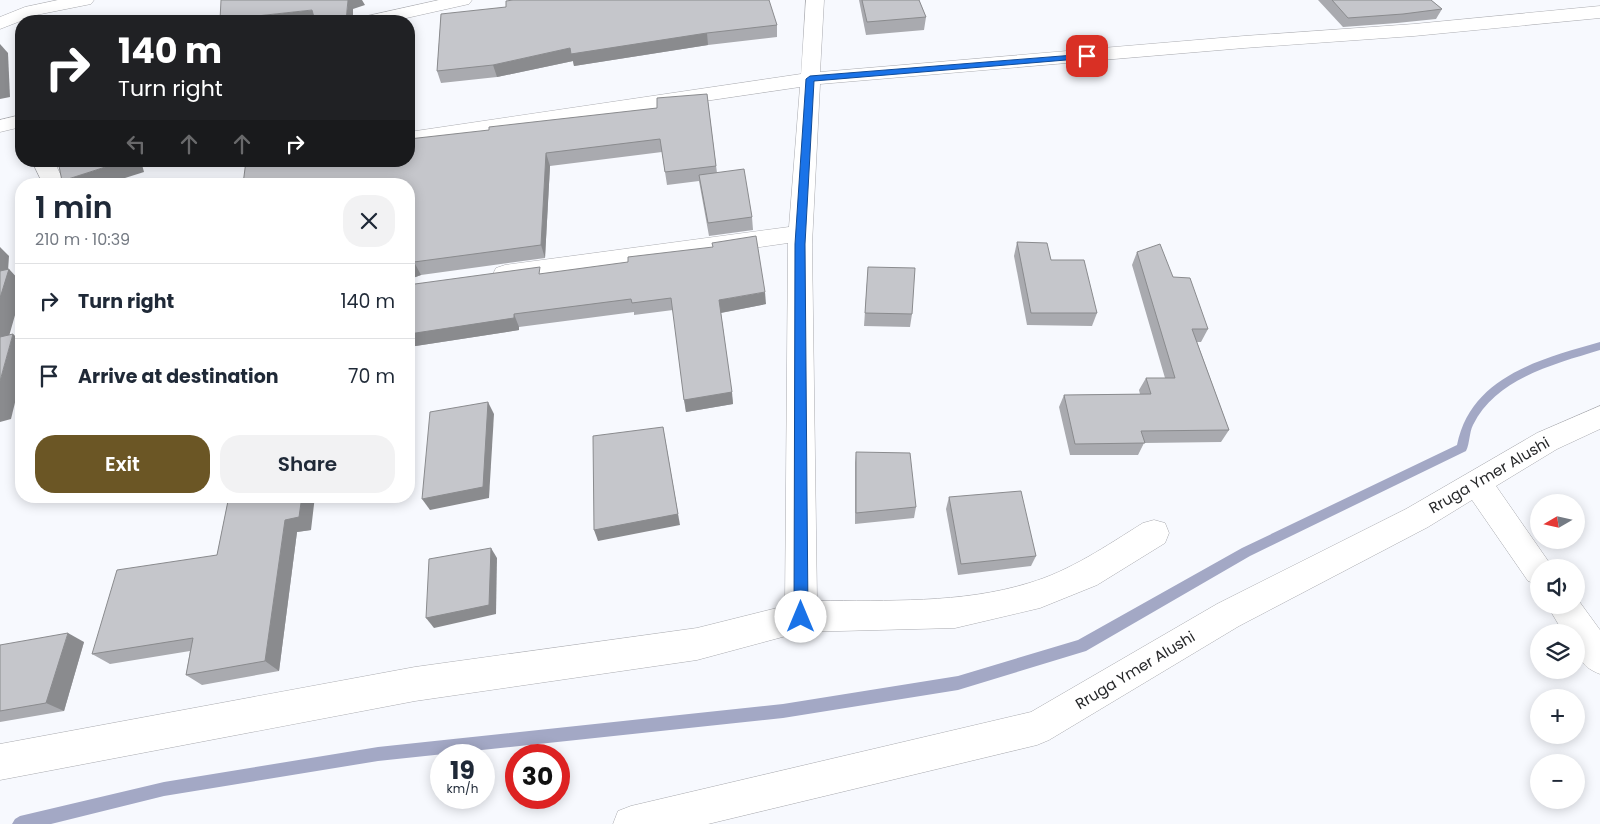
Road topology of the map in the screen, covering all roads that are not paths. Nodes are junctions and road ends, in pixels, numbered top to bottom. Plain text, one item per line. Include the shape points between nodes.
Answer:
1 (85, 0) edge
2 (463, 0) edge
3 (815, 0) edge
4 (1600, 12) edge
5 (23, 15) edge
6 (397, 15) edge
7 (15, 18) edge
8 (0, 23) edge
9 (810, 79) junction
10 (415, 137) edge
11 (801, 233) junction
12 (480, 278) edge
13 (1600, 416) edge
14 (1476, 482) junction
15 (1154, 533) dead end
16 (1531, 559) edge
17 (1569, 614) edge
18 (801, 617) junction
19 (1600, 658) edge
20 (0, 762) edge
21 (631, 824) edge

1 - 5 street
2 - 6 street
3 - 9 street
4 - 9 street
7 - 8 street
9 - 10 street
9 - 11 street
11 - 12 street
11 - 18 street
13 - 14 street, Rruga Ymer Alushi via 1547,441
14 - 16 street
14 - 21 street, Rruga Ymer Alushi via 1417,518 1228,615 1037,728
15 - 18 street via 1086,575 1029,598 955,613
17 - 19 street
18 - 20 street via 697,644 415,684

